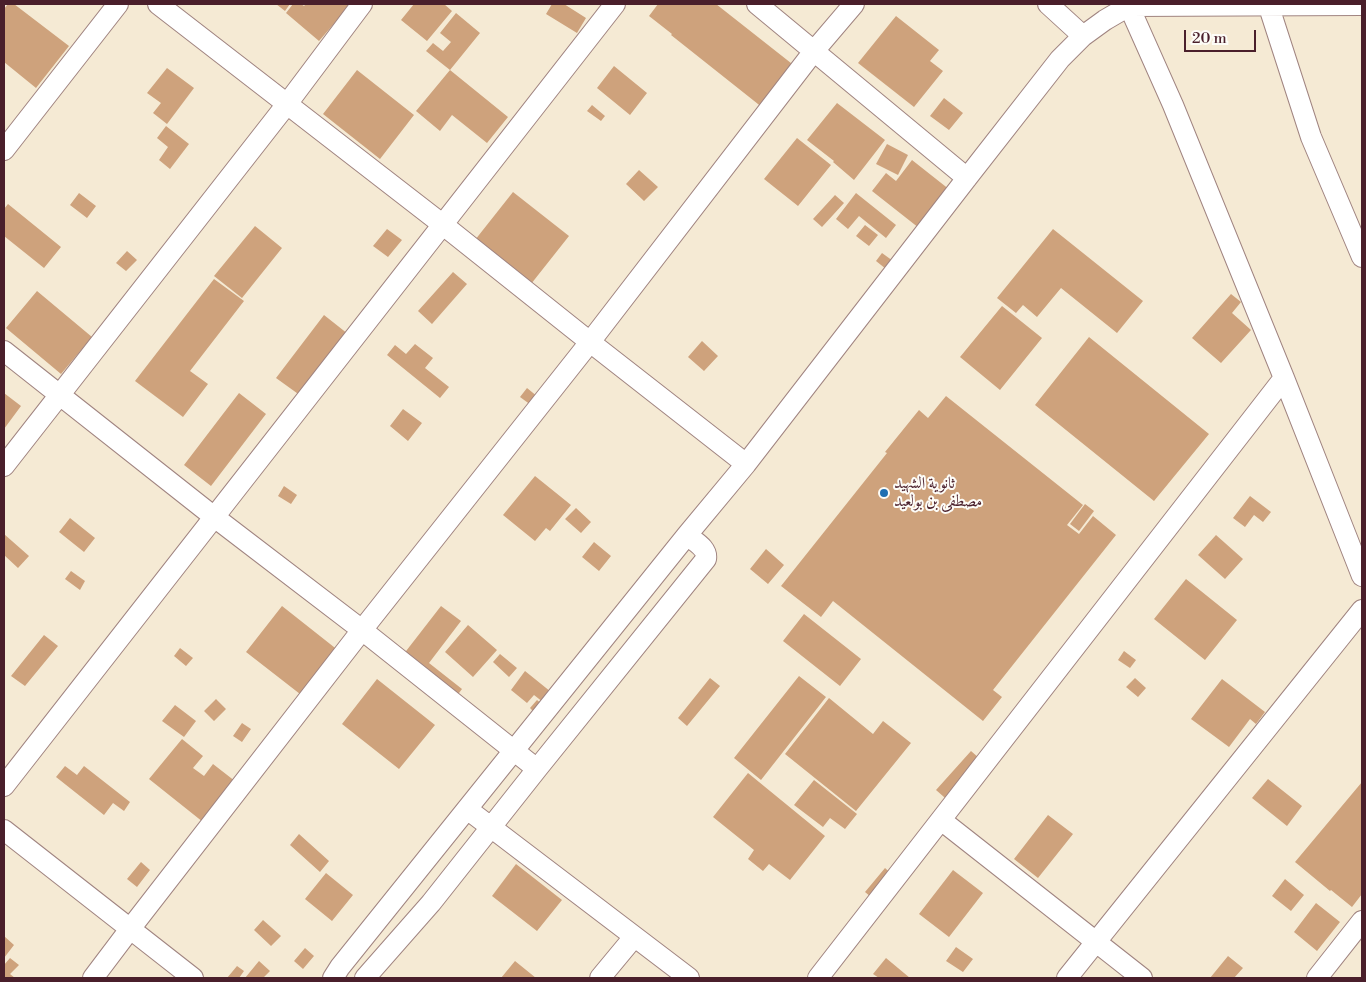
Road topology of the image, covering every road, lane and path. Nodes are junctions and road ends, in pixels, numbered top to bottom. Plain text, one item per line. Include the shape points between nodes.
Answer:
1 (118, 4) edge
2 (158, 4) edge
3 (362, 4) edge
4 (615, 4) edge
5 (757, 4) edge
6 (854, 4) edge
7 (1048, 4) edge
8 (1268, 4) edge
9 (1128, 5) edge
10 (1362, 5) edge
11 (1083, 36) junction
12 (814, 51) junction
13 (287, 104) junction
14 (4, 150) edge
15 (967, 178) junction
16 (442, 224) junction
17 (1362, 257) edge
18 (590, 342) junction
19 (4, 351) edge
20 (1284, 378) junction
21 (59, 395) junction
22 (746, 464) junction
23 (4, 466) edge
24 (214, 516) junction
25 (687, 535) junction
26 (1362, 576) edge
27 (1362, 610) edge
28 (362, 630) junction
29 (515, 750) junction
30 (537, 769) junction
31 (4, 786) edge
32 (467, 809) junction
33 (941, 820) junction
34 (490, 828) junction
35 (4, 830) edge
36 (1362, 921) edge
37 (130, 929) junction
38 (634, 937) junction
39 (1095, 942) junction
40 (342, 975) edge
41 (93, 978) edge
42 (193, 978) edge
43 (365, 978) edge
44 (600, 978) edge
45 (689, 978) edge
46 (818, 978) edge
47 (1067, 978) edge
48 (1142, 978) edge
49 (1317, 978) edge

1 - 14 street
2 - 13 street
3 - 13 street
4 - 16 street
5 - 12 street
6 - 12 street
7 - 11 street
8 - 9 street
8 - 10 street
8 - 17 street via 1311,137
9 - 11 street
9 - 20 street via 1173,105
11 - 15 street via 1060,59
12 - 15 street
12 - 18 street
13 - 16 street
13 - 21 street
15 - 22 street
16 - 18 street
16 - 24 street
18 - 22 street
18 - 28 street
19 - 21 street
20 - 26 street
20 - 33 street
21 - 23 street
21 - 24 street
22 - 25 street
24 - 28 street
24 - 31 street
25 - 29 street
25 - 30 street via 705,550 706,559
27 - 39 street
28 - 29 street
28 - 37 street
29 - 30 street
29 - 32 street
30 - 34 street
32 - 34 street
32 - 40 street
33 - 39 street
33 - 46 street
34 - 38 street
34 - 43 street via 431,903
35 - 37 street
36 - 49 street
37 - 41 street
37 - 42 street
38 - 44 street
38 - 45 street
39 - 47 street
39 - 48 street

